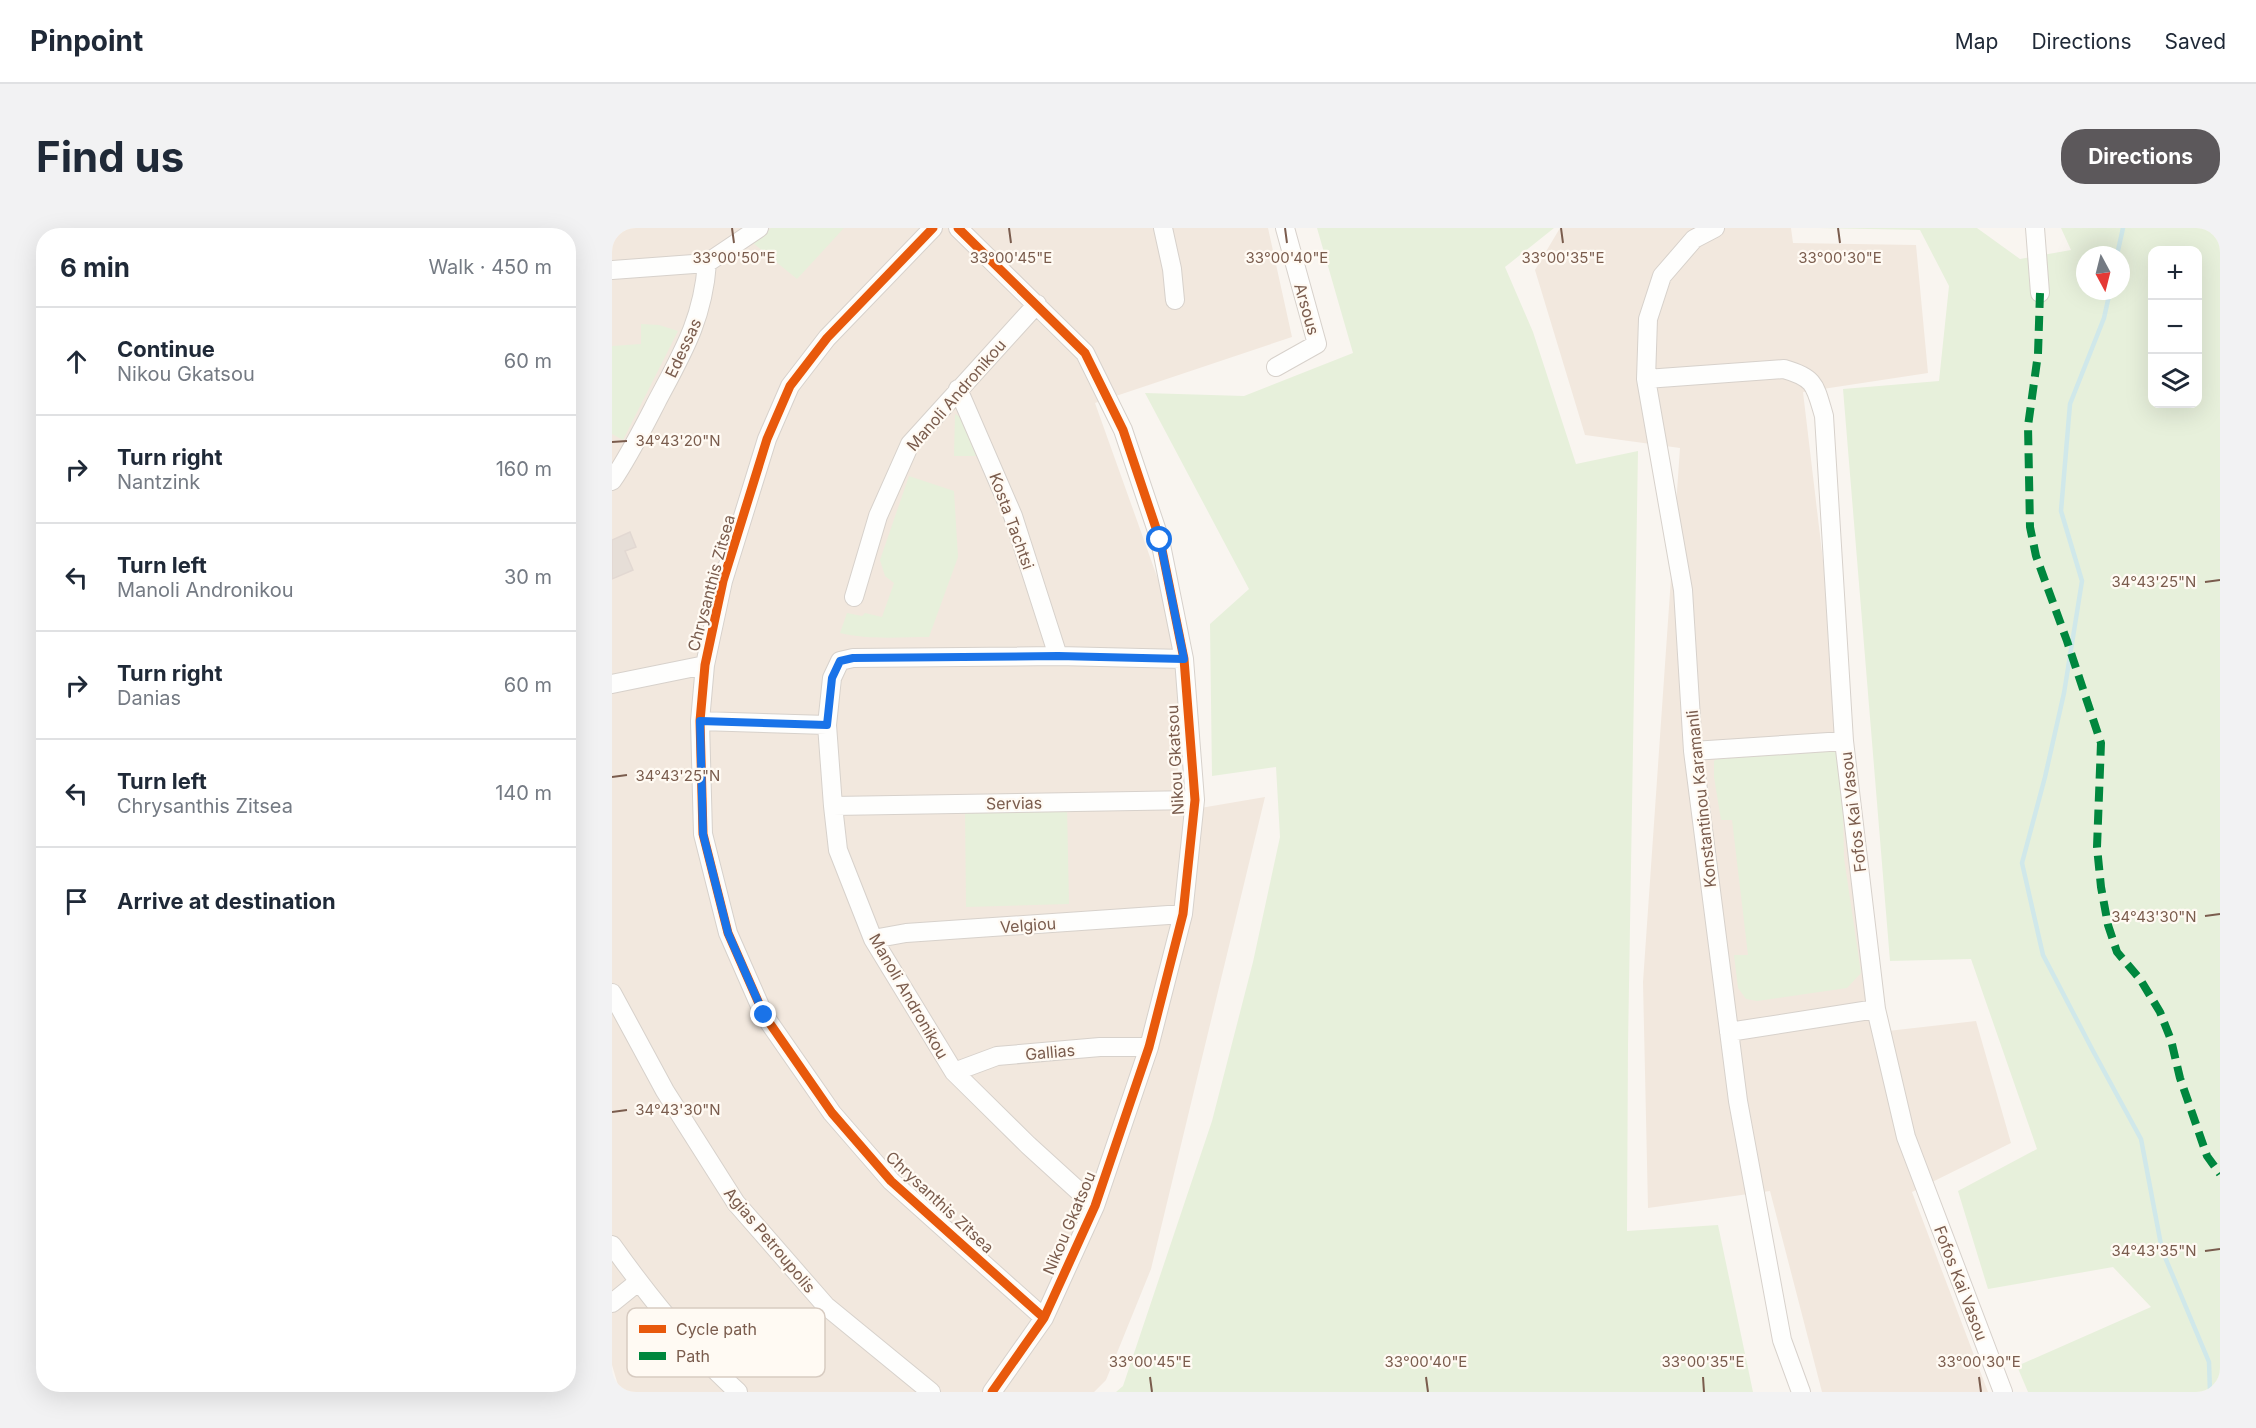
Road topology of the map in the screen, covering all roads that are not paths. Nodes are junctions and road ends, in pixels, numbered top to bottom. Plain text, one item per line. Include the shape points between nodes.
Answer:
1 (759, 228) edge
2 (933, 228) edge
3 (1163, 228) edge
4 (1285, 228) edge
5 (1715, 228) edge
6 (2035, 228) edge
7 (961, 229) edge
8 (707, 263) junction
9 (612, 270) edge
10 (2040, 293) dead end
11 (1175, 300) dead end
12 (1037, 304) junction
13 (1276, 367) dead end
14 (1646, 379) junction
15 (958, 388) junction
16 (612, 482) edge
17 (854, 597) dead end
18 (1058, 656) junction
19 (1184, 659) junction
20 (705, 665) junction
21 (612, 684) edge
22 (700, 721) junction
23 (827, 725) junction
24 (1844, 741) junction
25 (1693, 751) junction
26 (1195, 800) junction
27 (833, 806) junction
28 (1183, 914) junction
29 (873, 939) junction
30 (612, 993) edge
31 (1876, 1009) junction
32 (1729, 1032) junction
33 (1149, 1047) junction
34 (954, 1072) junction
35 (1095, 1206) junction
36 (612, 1245) edge
37 (638, 1282) junction
38 (612, 1303) edge
39 (661, 1308) edge
40 (1044, 1318) junction
41 (721, 1377) edge
42 (738, 1392) edge
43 (931, 1392) edge
44 (992, 1392) edge
45 (1801, 1392) edge
46 (2002, 1392) edge

1 - 8 street
2 - 20 street, Chrysanthis Zitsea via 827,338 790,386 755,476 723,582
3 - 11 street
4 - 13 street, Arsous via 1317,344
5 - 14 street, Konstantinou Karamanli via 1694,239 1662,276 1648,319
6 - 10 street
7 - 12 street, Nikou Gkatsou
8 - 9 street
8 - 16 street, Edessas via 703,302 686,347
12 - 15 street, Manoli Andronikou
12 - 19 street, Nikou Gkatsou via 1085,353 1123,430 1160,540
14 - 24 street, Fofos Kai Vasou via 1784,369 1805,375 1817,390 1824,416
14 - 25 street, Konstantinou Karamanli via 1683,590
15 - 17 street, Manoli Andronikou via 910,444 878,516
15 - 18 street, Kosta Tachtsi via 1013,516
18 - 19 street
18 - 23 street, Manoli Andronikou via 840,661 832,678
19 - 26 street, Nikou Gkatsou
20 - 21 street
20 - 22 street, Chrysanthis Zitsea
22 - 23 street
22 - 40 street, Chrysanthis Zitsea via 703,834 728,933 764,1015 832,1113 891,1180
23 - 27 street, Manoli Andronikou
24 - 25 street
24 - 31 street, Fofos Kai Vasou
25 - 32 street, Konstantinou Karamanli
26 - 27 street, Servias
26 - 28 street, Nikou Gkatsou
27 - 29 street, Manoli Andronikou via 838,850
28 - 29 street, Velgiou via 906,933
28 - 33 street, Nikou Gkatsou
29 - 34 street, Manoli Andronikou
30 - 43 street, Agias Petroupolis via 665,1091 736,1203 826,1306
31 - 32 street
31 - 46 street, Fofos Kai Vasou via 1906,1137
32 - 45 street, Konstantinou Karamanli via 1782,1340
33 - 34 street, Gallias via 997,1056
33 - 35 street, Nikou Gkatsou
34 - 35 street, Manoli Andronikou
35 - 40 street, Nikou Gkatsou
36 - 37 street
37 - 38 street
37 - 39 street
40 - 44 street, Nikou Gkatsou
41 - 42 street

